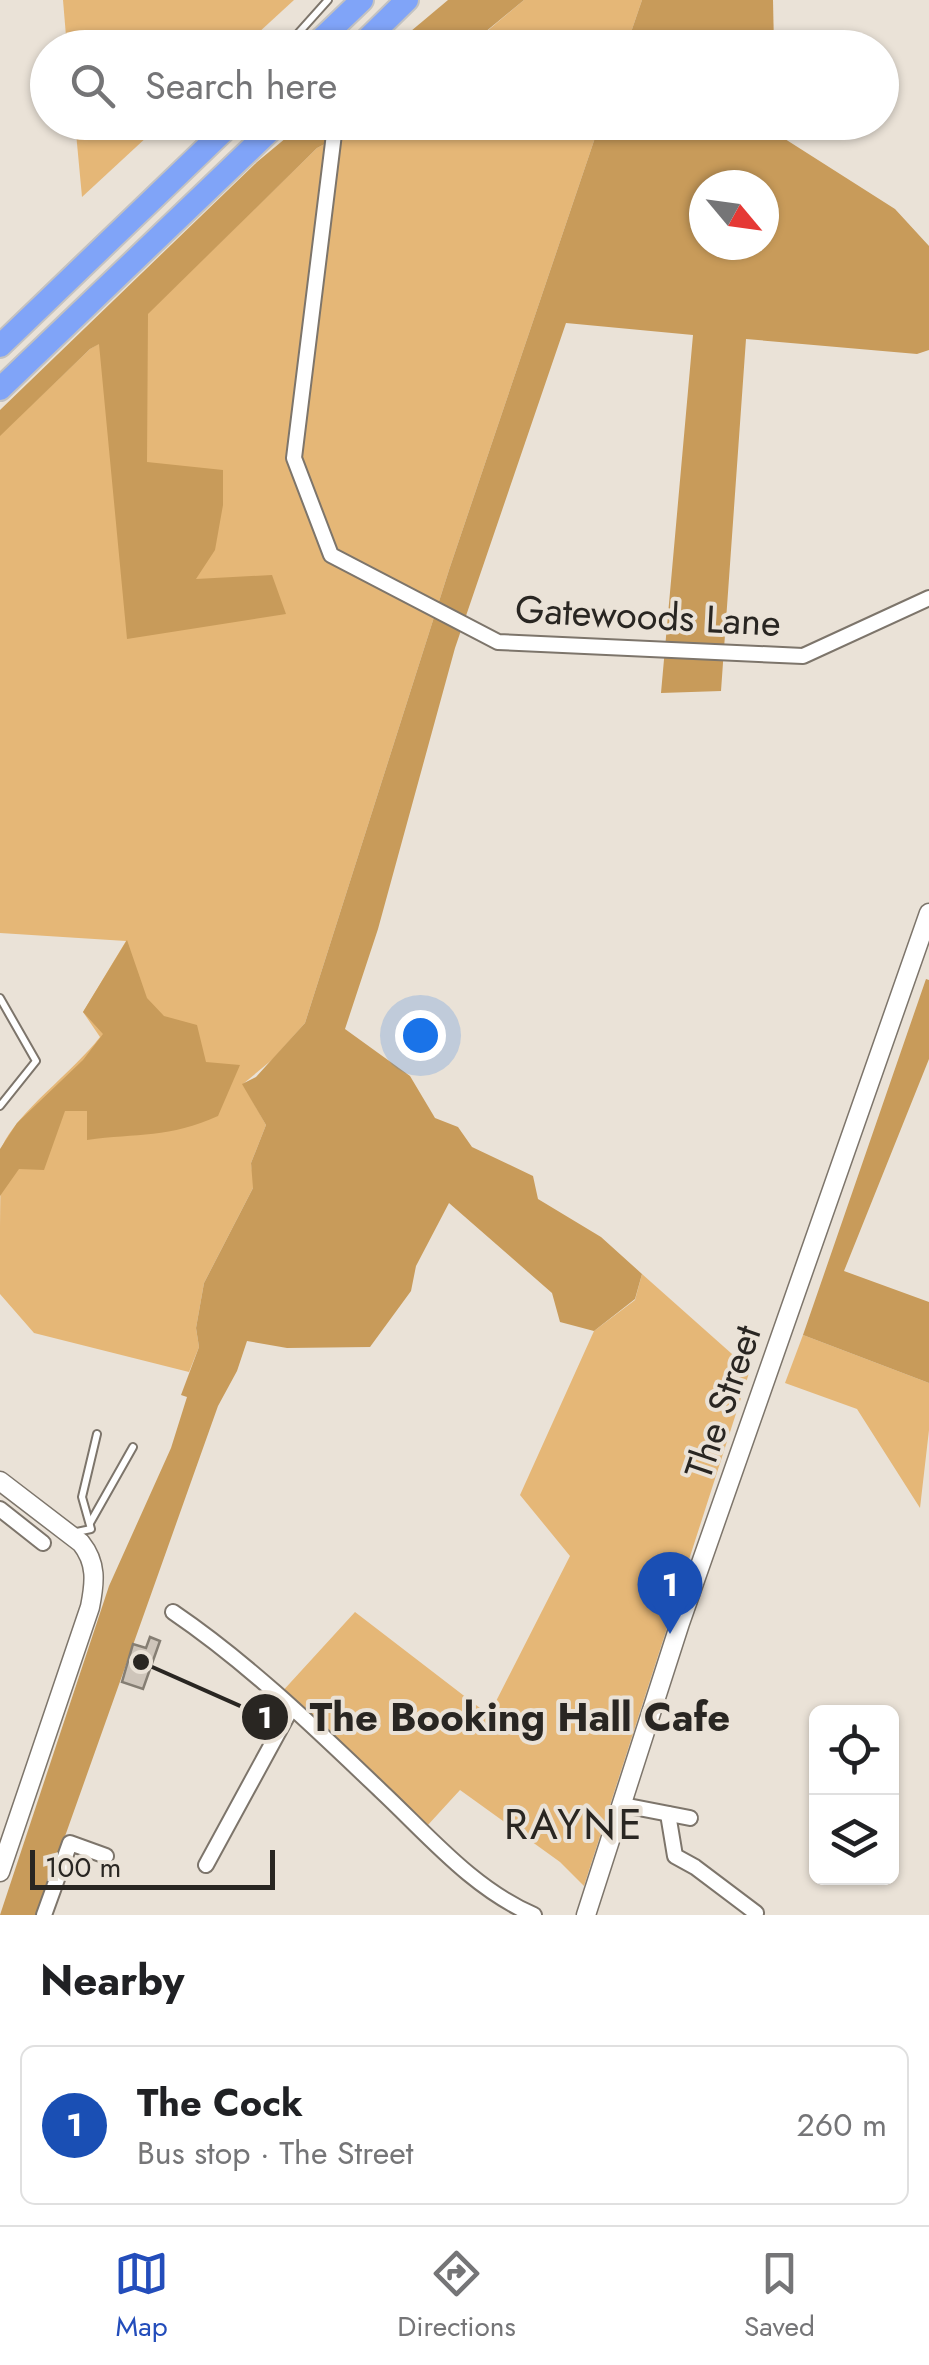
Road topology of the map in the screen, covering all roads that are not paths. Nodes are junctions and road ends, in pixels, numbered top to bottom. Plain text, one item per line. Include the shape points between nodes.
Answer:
1 (328, 0) edge
2 (362, 0) edge
3 (407, 0) edge
4 (301, 30) edge
5 (331, 30) edge
6 (376, 30) edge
7 (198, 140) edge
8 (214, 140) edge
9 (260, 140) edge
10 (332, 140) edge
11 (77, 271) junction
12 (0, 346) edge
13 (0, 389) edge
14 (929, 598) edge
15 (929, 913) edge
16 (0, 998) edge
17 (0, 1106) edge
18 (97, 1434) dead end
19 (133, 1447) dead end
20 (0, 1481) edge
21 (0, 1509) edge
22 (90, 1522) junction
23 (71, 1533) junction
24 (42, 1542) dead end
25 (173, 1612) dead end
26 (291, 1709) junction
27 (623, 1805) junction
28 (668, 1814) junction
29 (690, 1818) dead end
30 (106, 1856) dead end
31 (206, 1865) dead end
32 (0, 1872) edge
33 (756, 1913) edge
34 (44, 1915) edge
35 (534, 1915) edge
36 (586, 1915) edge

1 - 4 lane
2 - 5 highway
3 - 6 highway
7 - 11 lane
8 - 11 highway
9 - 13 highway
10 - 14 street, Gatewoods Lane via 294,458 330,555 498,642 803,656
11 - 12 highway
15 - 27 street, The Street
16 - 17 lane via 36,1061
18 - 22 lane via 82,1497
19 - 22 lane
20 - 23 street
21 - 24 street
22 - 23 lane via 90,1528
23 - 32 street via 94,1566 90,1606
25 - 26 street
26 - 31 street
26 - 35 street via 457,1866
27 - 28 street
27 - 36 street, The Street
28 - 29 street
28 - 33 street via 675,1856
30 - 34 street via 70,1842

